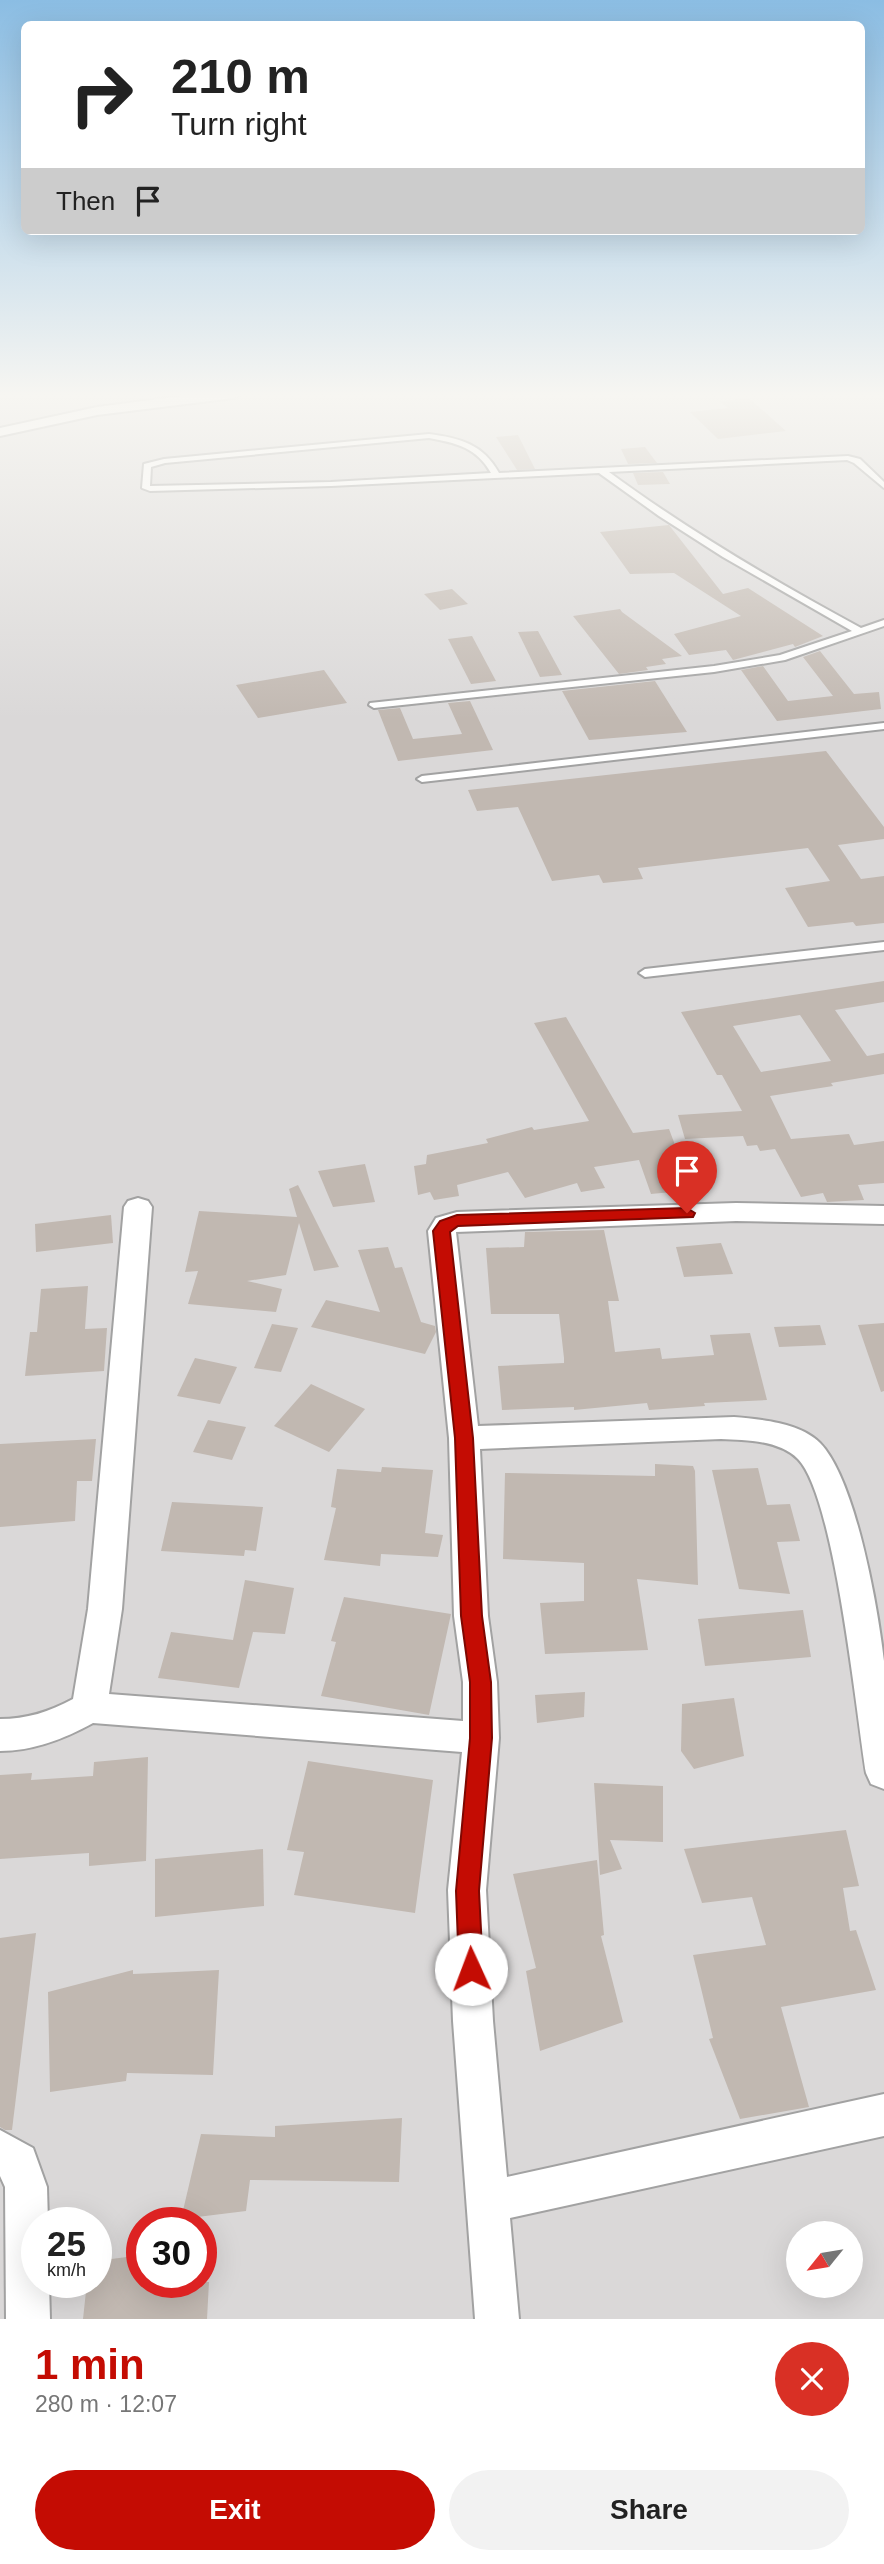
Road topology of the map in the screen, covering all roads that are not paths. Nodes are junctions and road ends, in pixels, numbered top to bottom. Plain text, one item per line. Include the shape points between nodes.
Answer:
1 (645, 502) edge
2 (884, 623) edge
3 (860, 631) junction
4 (374, 705) dead end
5 (884, 726) edge
6 (422, 779) dead end
7 (884, 946) edge
8 (645, 973) dead end
9 (138, 1207) dead end
10 (884, 1215) edge
11 (464, 1438) junction
12 (89, 1708) junction
13 (0, 1735) edge
14 (481, 1738) junction
15 (884, 1773) edge
16 (884, 2115) edge
17 (0, 2151) edge
18 (488, 2202) junction
19 (28, 2319) edge
20 (497, 2319) edge

1 - 3 lane via 774,584
2 - 3 lane
3 - 4 lane via 782,658 714,669
5 - 6 lane
7 - 8 lane
9 - 12 street via 105,1609
10 - 11 street via 736,1212 519,1218 446,1225 442,1231
11 - 14 street
11 - 15 street via 714,1428 759,1431 810,1452 828,1480 838,1519 857,1603
12 - 13 street via 58,1725
12 - 14 street
14 - 18 street via 467,1891
16 - 18 street
17 - 19 street via 18,2163 26,2187
18 - 20 street

